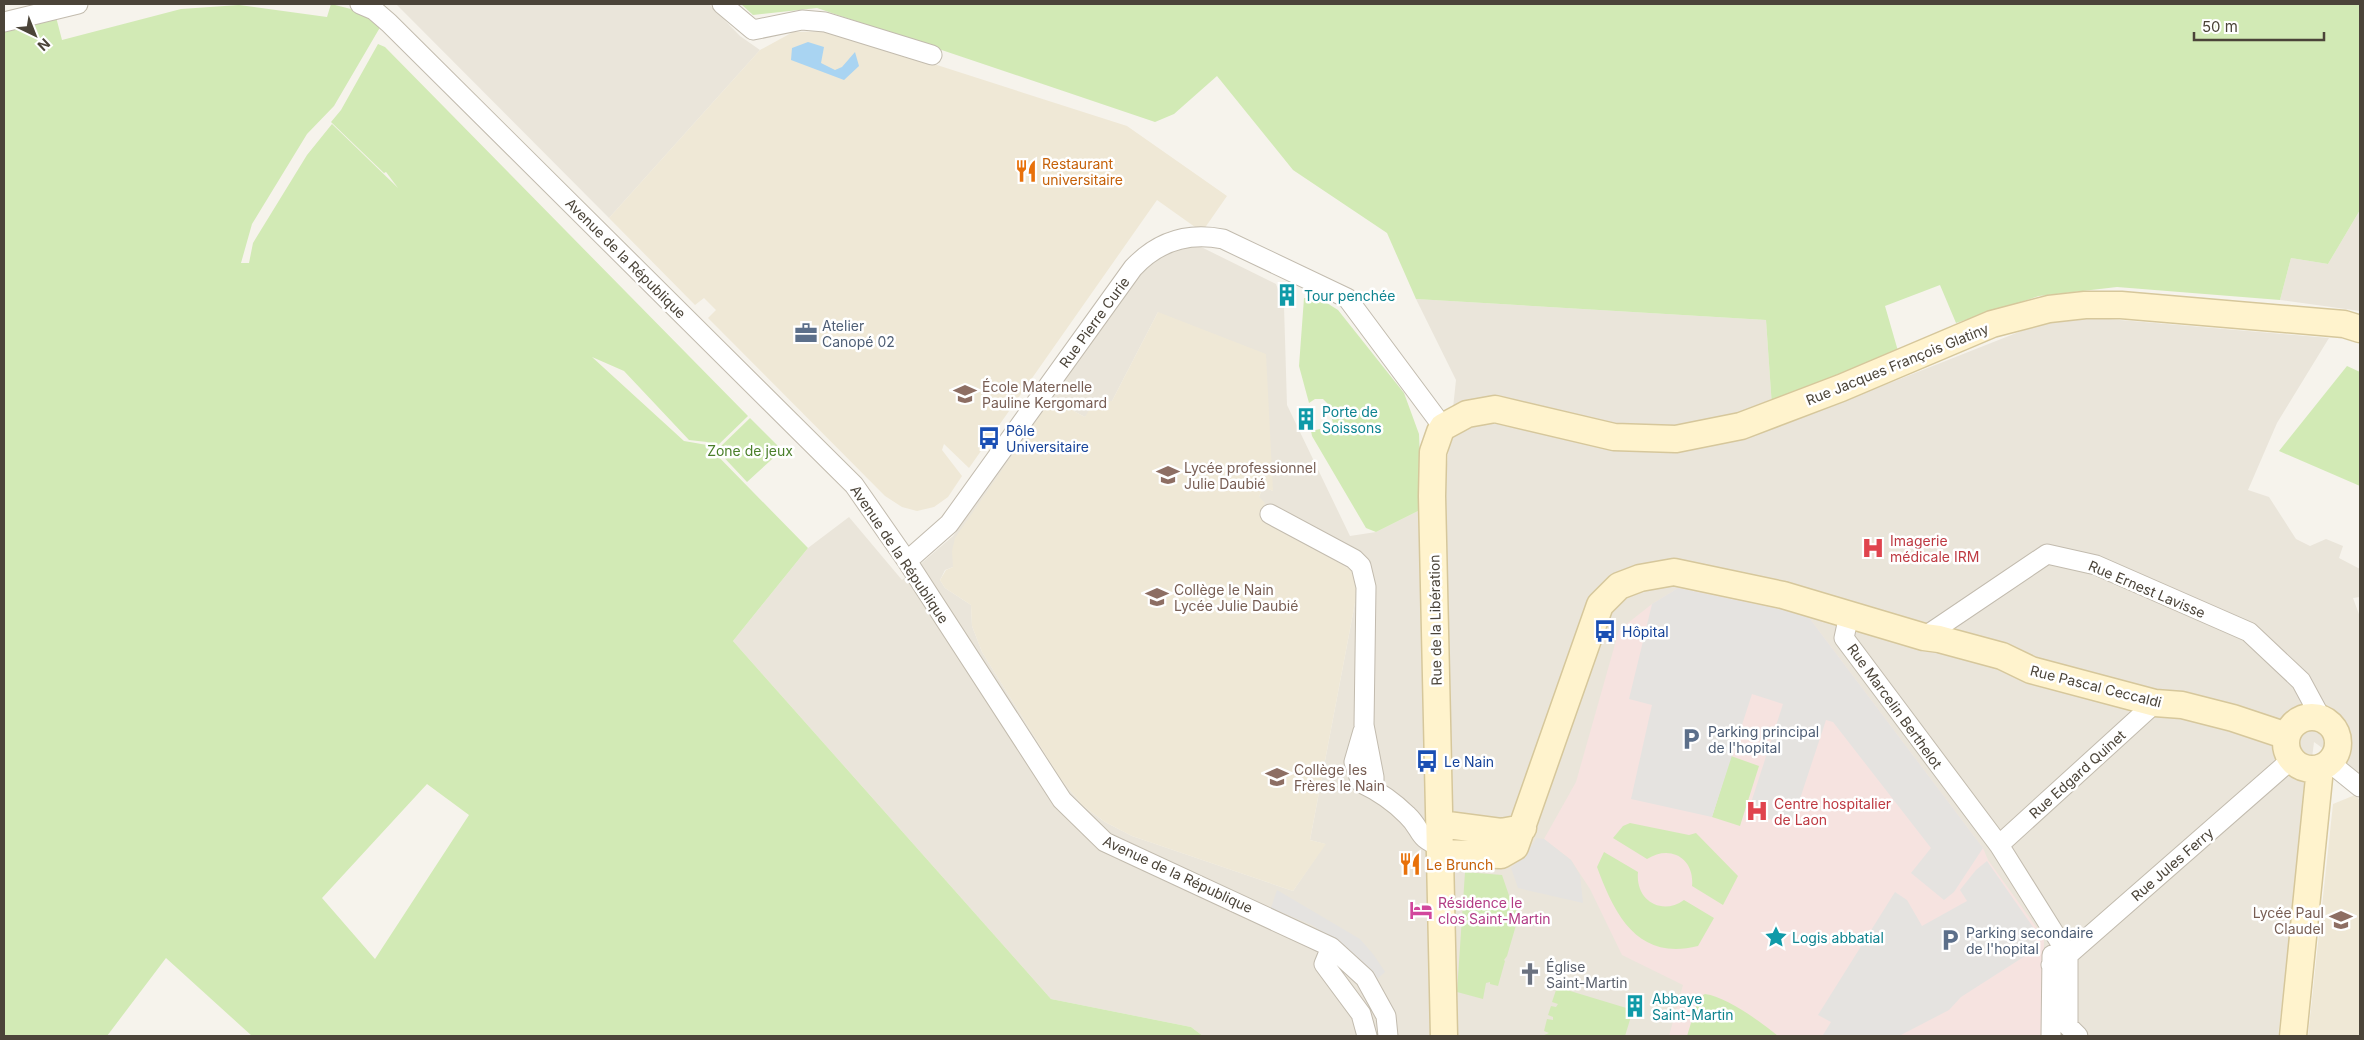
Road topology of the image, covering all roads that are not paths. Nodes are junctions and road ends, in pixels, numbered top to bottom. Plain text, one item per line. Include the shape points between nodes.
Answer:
1 (78, 4) edge
2 (360, 4) edge
3 (722, 4) edge
4 (4, 22) edge
5 (932, 55) dead end
6 (2360, 329) edge
7 (1443, 427) junction
8 (1270, 514) dead end
9 (907, 560) junction
10 (1849, 615) junction
11 (1924, 638) junction
12 (2155, 704) junction
13 (2321, 718) junction
14 (2289, 748) junction
15 (2324, 765) junction
16 (2360, 786) edge
17 (1408, 816) junction
18 (1440, 834) junction
19 (1999, 845) junction
20 (2055, 933) junction
21 (1331, 947) junction
22 (2068, 955) junction
23 (2051, 965) junction
24 (1367, 1036) edge
25 (1388, 1036) edge
26 (1444, 1036) edge
27 (2051, 1036) edge
28 (2078, 1036) edge
29 (2293, 1036) edge

1 - 4 street
2 - 9 street, Avenue de la République via 374,10 389,23 854,485
3 - 5 street via 753,30 802,20 825,22
6 - 7 main road, Rue Jacques François Glatiny via 2121,305 2085,305 2049,309 1992,324 1741,426 1676,439 1614,437 1495,409 1467,414
7 - 9 street, Rue Pierre Curie via 1347,298 1223,239 1207,236 1177,239 1146,254 949,524
7 - 18 main road, Rue de la Libération via 1433,452 1432,496
8 - 17 street via 1354,559 1361,566 1366,587 1364,725 1354,762 1362,782
9 - 21 street, Avenue de la République via 1062,800 1104,842
10 - 11 main road, Rue Pascal Ceccaldi
10 - 18 main road via 1783,595 1674,572 1640,578 1619,586 1600,605 1523,828
10 - 19 street, Rue Marcelin Berthelot via 1844,638
11 - 12 main road, Rue Pascal Ceccaldi via 2002,656 2031,670
11 - 13 street, Rue Ernest Lavisse via 2047,554 2096,565 2248,632 2301,682
12 - 14 main road, Rue Pascal Ceccaldi via 2182,705 2233,718
12 - 19 street, Rue Edgard Quinet
13 - 14 main road via 2304,718 2290,728
13 - 15 main road via 2335,729 2338,738 2335,755
14 - 15 main road via 2304,768
14 - 22 street, Rue Jules Ferry
15 - 16 street
15 - 29 main road
17 - 18 street
17 - 18 street via 1426,841
18 - 26 main road, Rue de la Libération
19 - 20 street, Rue Marcelin Berthelot
20 - 22 street, Rue Marcelin Berthelot
20 - 23 street
21 - 24 street via 1324,964 1361,1014
21 - 25 street, Avenue de la République via 1365,978 1386,1016
22 - 23 street, Rue Jules Ferry
22 - 28 street via 2068,1026
23 - 27 street

